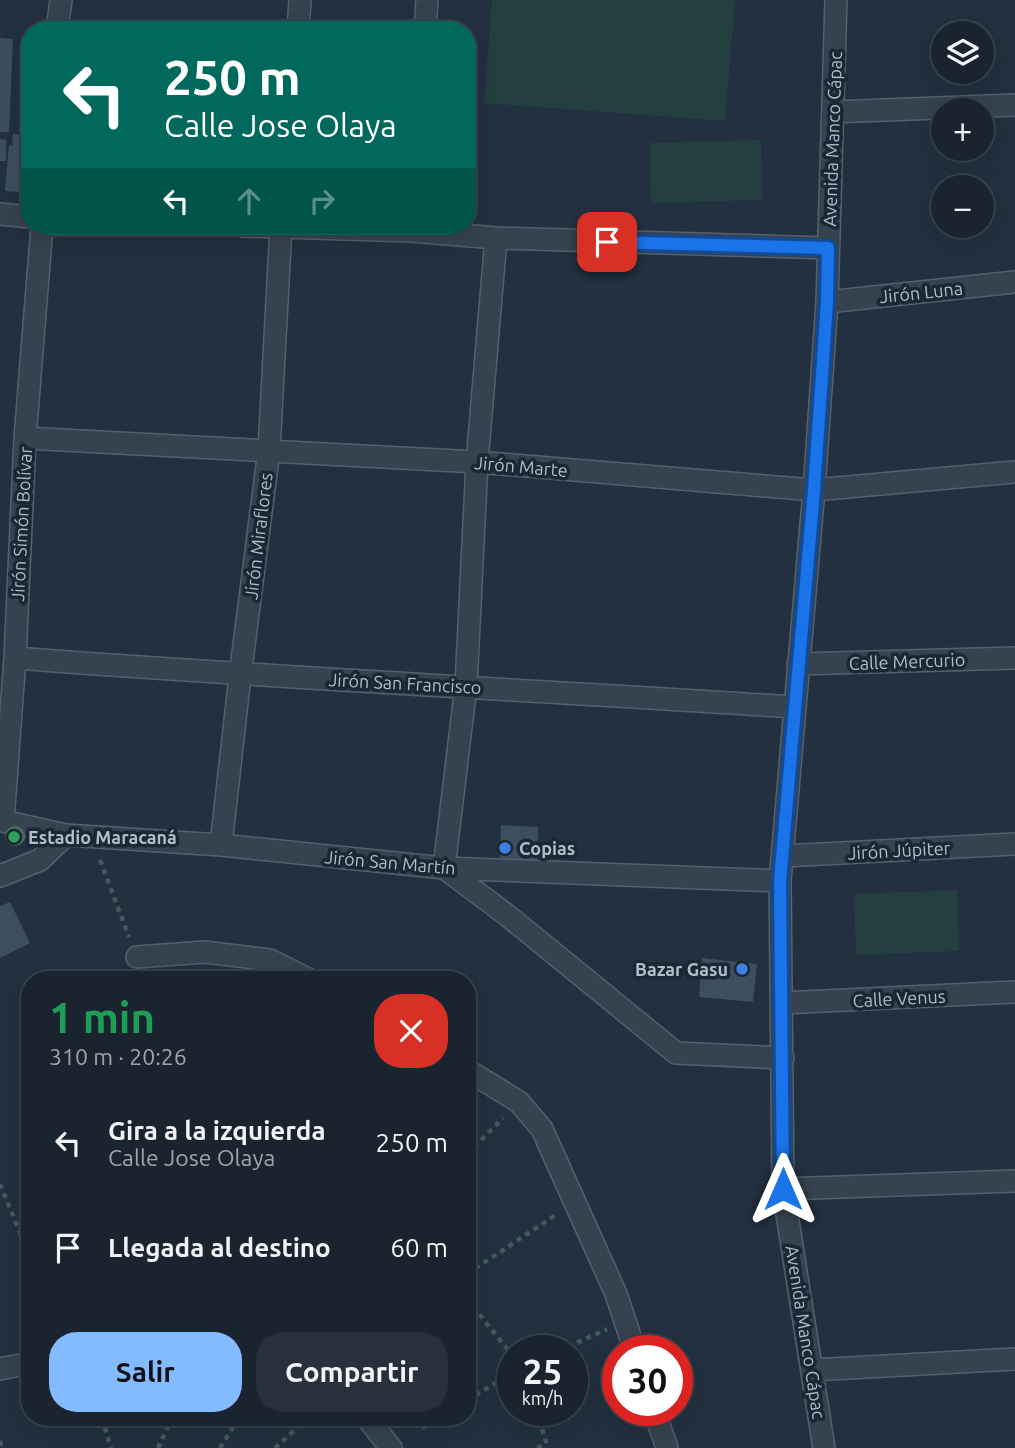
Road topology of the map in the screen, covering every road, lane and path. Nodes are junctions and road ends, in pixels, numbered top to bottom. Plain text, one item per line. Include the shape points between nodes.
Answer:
1 (61, 0) edge
2 (300, 0) edge
3 (426, 0) edge
4 (836, 0) edge
5 (58, 21) edge
6 (299, 21) edge
7 (425, 21) edge
8 (1015, 105) edge
9 (833, 112) junction
10 (0, 214) edge
11 (21, 216) edge
12 (41, 235) edge
13 (281, 235) edge
14 (470, 235) edge
15 (496, 238) junction
16 (828, 248) junction
17 (1015, 282) edge
18 (827, 302) junction
19 (25, 438) junction
20 (269, 450) junction
21 (477, 462) junction
22 (1015, 472) edge
23 (814, 490) junction
24 (15, 658) junction
25 (1015, 658) edge
26 (798, 664) junction
27 (240, 676) junction
28 (466, 686) junction
29 (794, 707) junction
30 (3, 821) joint
31 (66, 835) junction
32 (1015, 844) edge
33 (221, 845) junction
34 (783, 856) junction
35 (100, 859) dead end
36 (444, 868) junction
37 (0, 876) edge
38 (780, 881) junction
39 (137, 957) joint
40 (292, 971) edge
41 (1015, 992) edge
42 (782, 1003) junction
43 (783, 1058) junction
44 (476, 1076) edge
45 (519, 1102) junction
46 (476, 1145) edge
47 (1015, 1181) edge
48 (0, 1184) edge
49 (783, 1189) junction
50 (574, 1202) junction
51 (21, 1235) edge
52 (476, 1268) edge
53 (476, 1310) edge
54 (621, 1335) edge
55 (629, 1335) edge
56 (497, 1336) edge
57 (588, 1338) edge
58 (1015, 1359) edge
59 (21, 1365) edge
60 (0, 1369) edge
61 (812, 1370) junction
62 (497, 1382) edge
63 (476, 1395) edge
64 (105, 1426) edge
65 (168, 1426) edge
66 (234, 1426) edge
67 (299, 1426) edge
68 (373, 1426) edge
69 (425, 1426) edge
70 (541, 1426) edge
71 (659, 1426) edge
72 (422, 1428) dead end
73 (0, 1441) edge
74 (547, 1446) edge
75 (2, 1448) edge
76 (111, 1448) edge
77 (158, 1448) edge
78 (220, 1448) edge
79 (275, 1448) edge
80 (391, 1448) edge
81 (537, 1448) edge
82 (667, 1448) edge
83 (824, 1448) edge

1 - 5 street
2 - 6 street
3 - 7 street
4 - 9 street, Avenida Manco Cápac
8 - 9 street
9 - 16 street, Avenida Manco Cápac
10 - 11 street
12 - 19 street, Jirón Simón Bolívar
13 - 20 street, Jirón Miraflores
14 - 15 street
15 - 16 street
15 - 21 street
16 - 18 street, Avenida Manco Cápac
17 - 18 street, Jirón Luna
18 - 23 street, Avenida Manco Cápac
19 - 20 street, Jirón Marte
19 - 24 street, Jirón Simón Bolívar
20 - 21 street, Jirón Marte
20 - 27 street, Jirón Miraflores
21 - 23 street, Jirón Marte
21 - 28 street
22 - 23 street, Jirón Marte
23 - 26 street, Avenida Manco Cápac
24 - 27 street, Jirón San Francisco
24 - 30 street, Jirón Simón Bolívar
25 - 26 street, Calle Mercurio
26 - 29 street, Avenida Manco Cápac
27 - 28 street, Jirón San Francisco
27 - 33 street, Jirón Miraflores
28 - 29 street, Jirón San Francisco
28 - 36 street
29 - 34 street, Avenida Manco Cápac
30 - 31 street, Jirón San Martín
31 - 33 street, Jirón San Martín
31 - 37 street via 40,860
32 - 34 street, Jirón Júpiter
33 - 36 street, Jirón San Martín
34 - 38 street, Avenida Manco Cápac
35 - 39 path
36 - 38 street, Jirón San Martín
36 - 43 street via 676,1053
38 - 42 street, Avenida Manco Cápac
39 - 40 street via 205,951 270,960
41 - 42 street, Calle Venus
42 - 43 street, Avenida Manco Cápac
43 - 49 street, Avenida Manco Cápac
44 - 45 street
45 - 46 path
45 - 50 street via 542,1129
47 - 49 street
48 - 51 path
49 - 61 street, Avenida Manco Cápac
50 - 52 path
50 - 55 street via 616,1294
53 - 56 path
54 - 57 path via 612,1327
58 - 61 street
59 - 60 street
61 - 83 street, Avenida Manco Cápac
62 - 63 path
64 - 76 path
65 - 77 path
66 - 78 path
67 - 79 path
68 - 80 street
69 - 72 path
70 - 74 path
71 - 82 street
73 - 75 path
74 - 81 path

